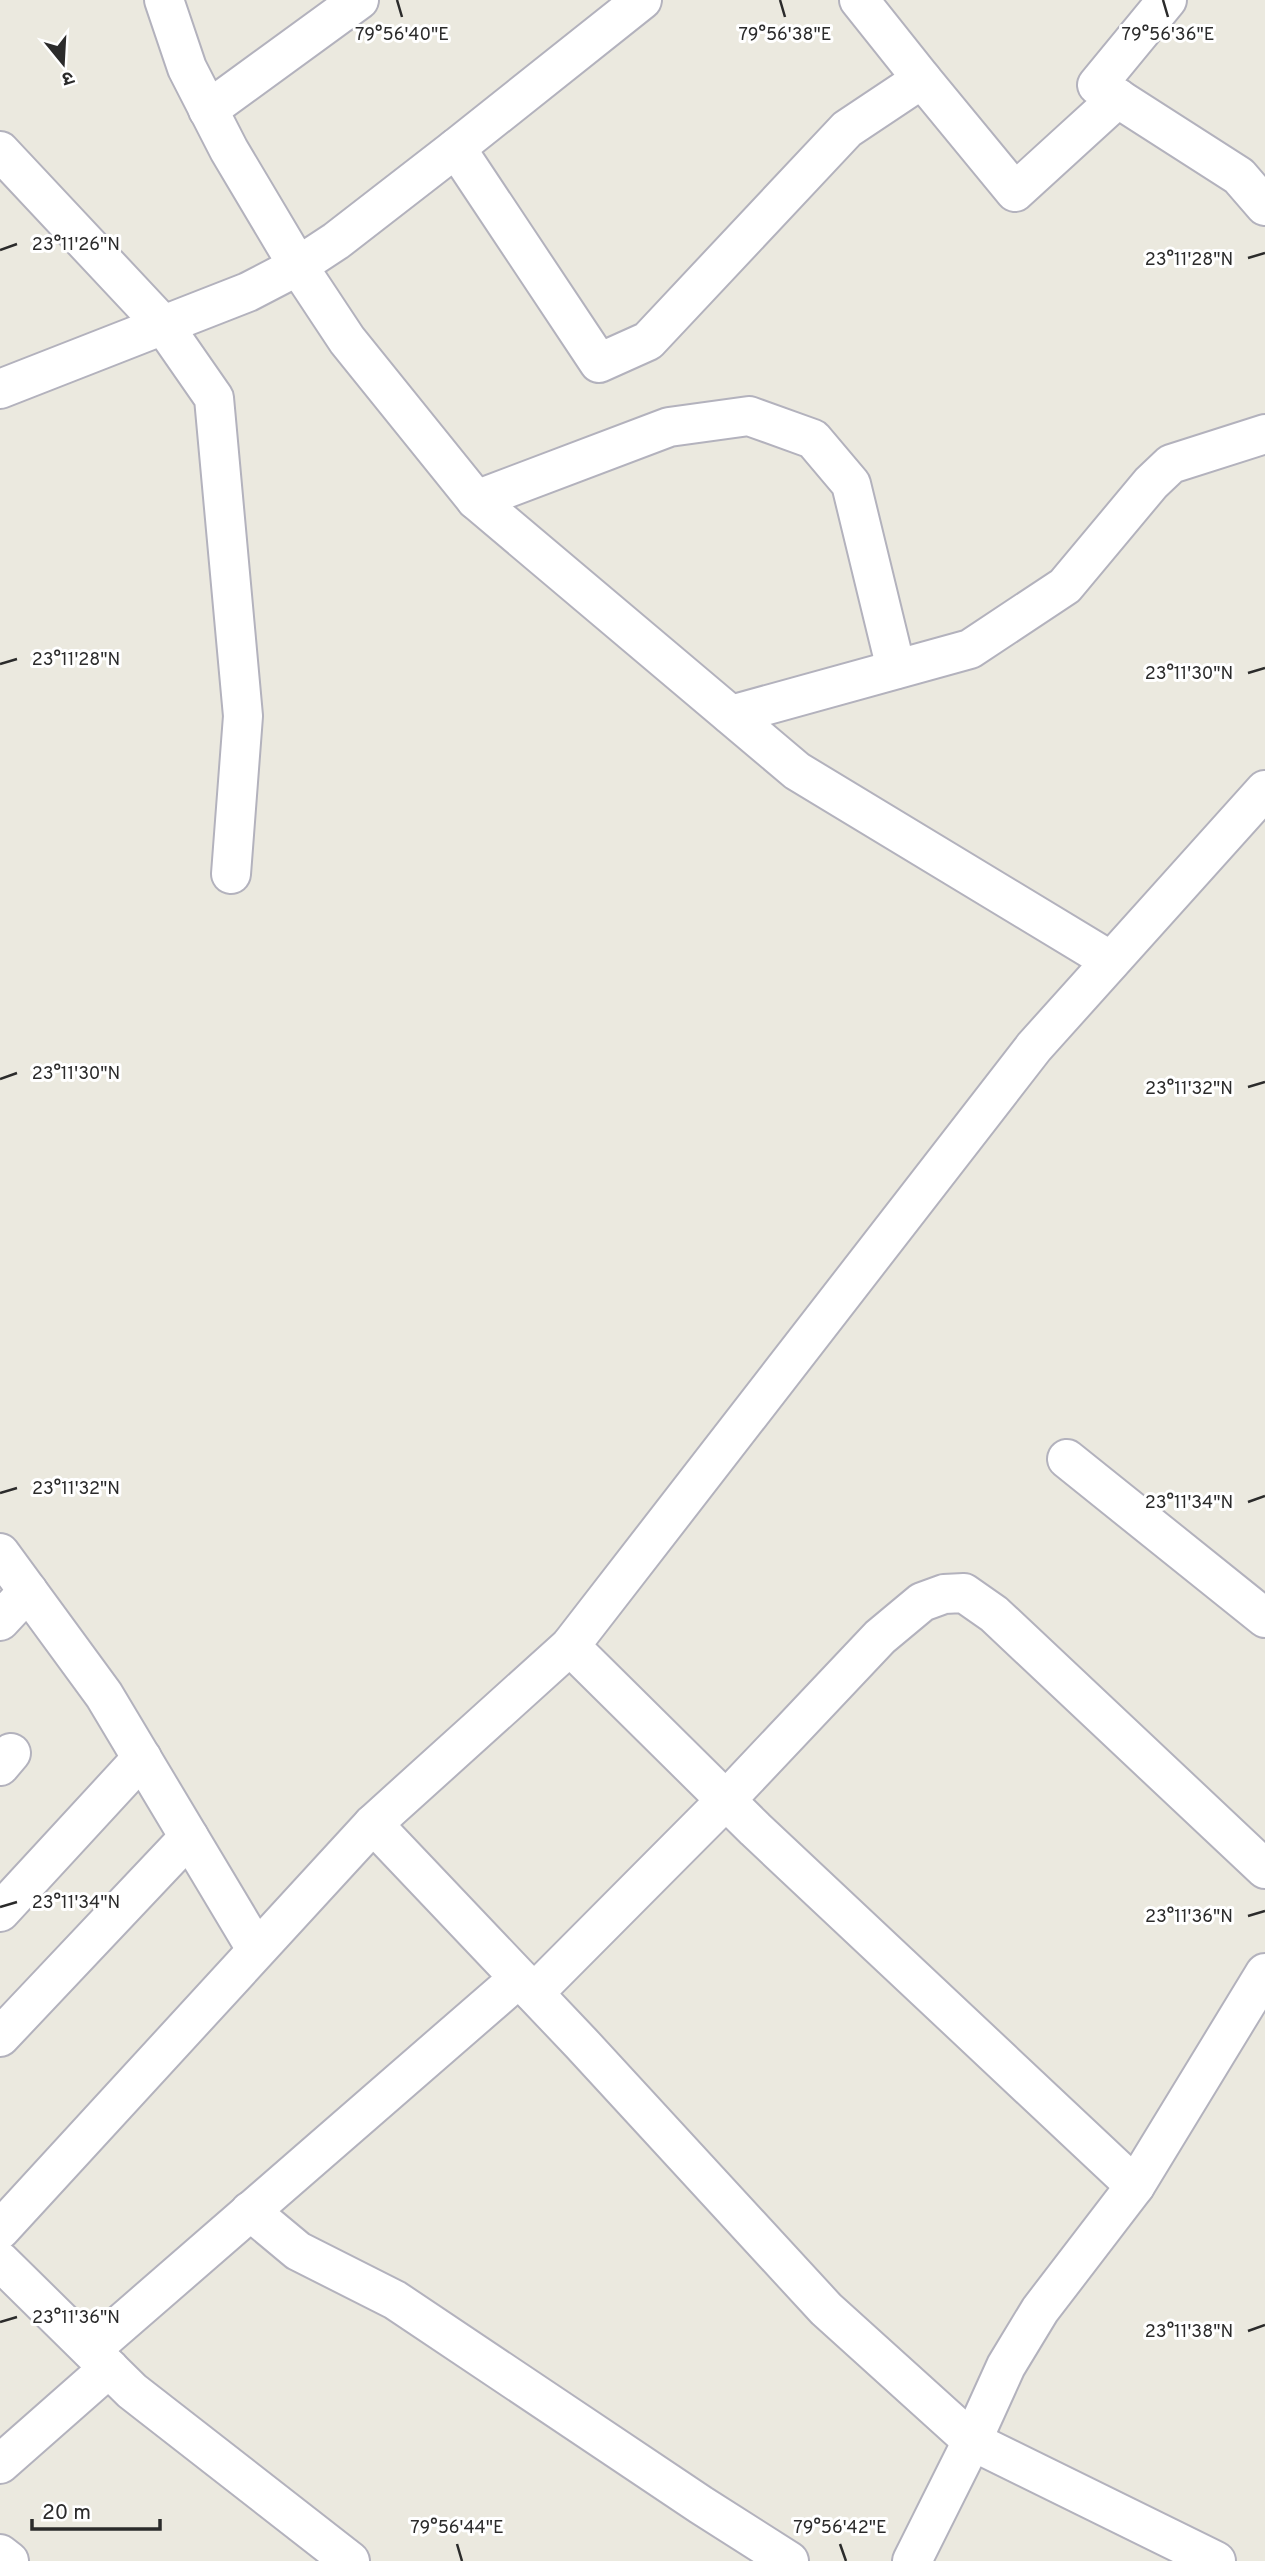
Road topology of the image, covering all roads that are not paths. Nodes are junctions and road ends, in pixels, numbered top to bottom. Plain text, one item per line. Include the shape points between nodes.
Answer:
1 (164, 0) edge
2 (359, 0) edge
3 (642, 0) edge
4 (859, 0) edge
5 (1167, 0) edge
6 (922, 79) junction
7 (1118, 98) junction
8 (208, 110) junction
9 (456, 148) junction
10 (0, 151) edge
11 (1252, 178) edge
12 (1265, 206) edge
13 (298, 266) junction
14 (164, 326) junction
15 (0, 389) edge
16 (1265, 433) edge
17 (476, 500) junction
18 (896, 669) junction
19 (731, 715) junction
20 (1265, 790) edge
21 (231, 874) dead end
22 (1111, 961) junction
23 (1067, 1459) dead end
24 (0, 1553) edge
25 (27, 1591) junction
26 (1265, 1618) edge
27 (0, 1621) edge
28 (570, 1646) junction
29 (142, 1758) junction
30 (726, 1800) junction
31 (373, 1824) junction
32 (189, 1837) junction
33 (1265, 1869) edge
34 (0, 1912) edge
35 (256, 1949) junction
36 (1265, 1973) edge
37 (527, 1985) junction
38 (0, 2037) edge
39 (1135, 2186) junction
40 (250, 2211) junction
41 (0, 2230) edge
42 (0, 2262) edge
43 (100, 2359) junction
44 (972, 2441) junction
45 (0, 2464) edge
46 (0, 2554) edge
47 (9, 2561) edge
48 (350, 2561) edge
49 (789, 2561) edge
50 (912, 2561) edge
51 (1216, 2561) edge

1 - 8 street via 187,68
2 - 8 street
3 - 9 street
4 - 6 street
5 - 7 street via 1097,85
6 - 7 street via 1015,192
6 - 9 street via 846,129 648,341 599,363
7 - 11 street
8 - 13 street
9 - 13 street
10 - 14 street
11 - 12 street
13 - 14 street
13 - 17 street via 346,340
14 - 15 street
14 - 21 street via 214,398 243,716
16 - 18 street via 1171,464 1065,586 970,649
17 - 18 street via 670,427 749,416 813,439 851,484
17 - 19 street
18 - 19 street
19 - 22 street via 797,771
20 - 22 street
22 - 28 street via 1034,1047
23 - 26 street
24 - 25 street
25 - 27 street
25 - 29 street via 104,1695
28 - 30 street
28 - 31 street
29 - 32 street
29 - 34 street
30 - 33 street via 880,1637 922,1602 964,1593 994,1614
30 - 37 street
30 - 39 street
31 - 35 street
31 - 37 street
32 - 35 street
32 - 38 street
35 - 41 street
36 - 39 street
37 - 40 street
37 - 44 street via 826,2309
39 - 44 street via 1040,2310 1006,2366
40 - 43 street
40 - 49 street via 298,2251 395,2300
42 - 43 street
43 - 45 street
43 - 48 street via 132,2391
44 - 50 street
44 - 51 street
46 - 47 street

